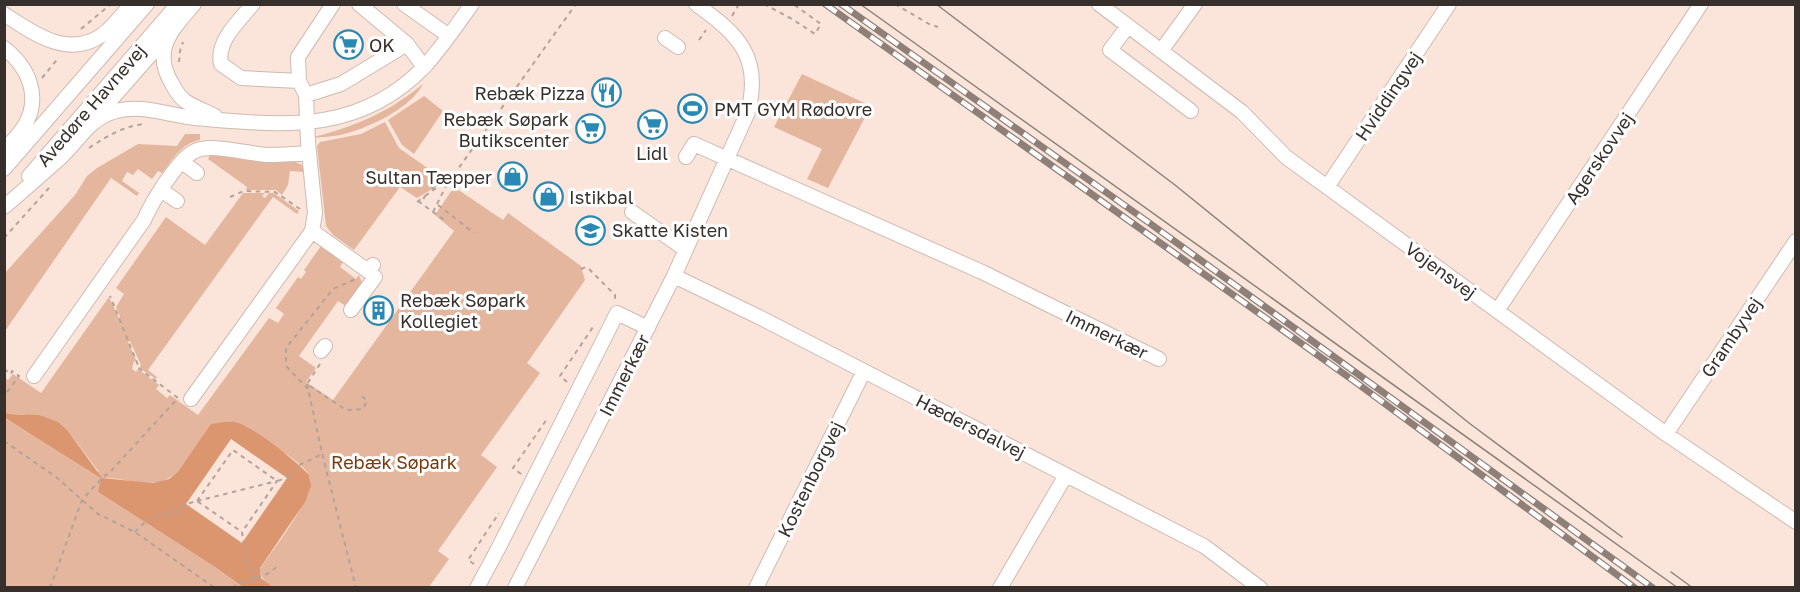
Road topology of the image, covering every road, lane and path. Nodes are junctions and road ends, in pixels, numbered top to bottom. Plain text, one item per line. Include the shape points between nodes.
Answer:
1 (111, 4) edge
2 (131, 4) edge
3 (147, 4) edge
4 (178, 4) edge
5 (194, 4) edge
6 (253, 4) edge
7 (333, 4) edge
8 (359, 4) edge
9 (404, 4) edge
10 (472, 4) edge
11 (576, 4) edge
12 (696, 4) edge
13 (764, 4) edge
14 (793, 4) edge
15 (895, 4) edge
16 (1099, 4) edge
17 (1195, 4) edge
18 (1449, 4) edge
19 (1701, 4) edge
20 (4, 14) edge
21 (1128, 26) junction
22 (938, 27) dead end
23 (172, 30) junction
24 (449, 36) junction
25 (665, 38) dead end
26 (184, 42) dead end
27 (407, 44) junction
28 (68, 45) junction
29 (678, 47) dead end
30 (4, 48) edge
31 (1161, 51) junction
32 (424, 66) junction
33 (179, 67) dead end
34 (298, 81) junction
35 (33, 89) junction
36 (306, 95) junction
37 (1191, 111) dead end
38 (222, 120) junction
39 (149, 123) dead end
40 (307, 123) junction
41 (88, 126) junction
42 (4, 151) edge
43 (83, 153) dead end
44 (309, 153) junction
45 (686, 157) dead end
46 (728, 160) junction
47 (182, 162) junction
48 (430, 168) dead end
49 (4, 169) edge
50 (197, 173) dead end
51 (448, 181) junction
52 (51, 185) dead end
53 (1328, 188) junction
54 (161, 190) junction
55 (433, 191) junction
56 (230, 197) dead end
57 (177, 201) dead end
58 (438, 205) junction
59 (4, 206) edge
60 (433, 212) junction
61 (632, 212) dead end
62 (307, 214) dead end
63 (444, 220) dead end
64 (312, 231) junction
65 (474, 232) dead end
66 (4, 238) edge
67 (1796, 241) edge
68 (686, 250) junction
69 (370, 268) junction
70 (581, 269) dead end
71 (674, 276) junction
72 (615, 295) junction
73 (110, 296) dead end
74 (613, 309) junction
75 (351, 310) dead end
76 (1497, 311) junction
77 (597, 322) dead end
78 (648, 328) junction
79 (1159, 359) dead end
80 (4, 369) edge
81 (317, 369) dead end
82 (864, 371) junction
83 (34, 376) dead end
84 (307, 384) junction
85 (308, 390) junction
86 (578, 390) junction
87 (360, 394) dead end
88 (4, 396) edge
89 (191, 399) dead end
90 (551, 412) dead end
91 (1666, 434) junction
92 (4, 441) edge
93 (322, 453) junction
94 (1066, 475) junction
95 (277, 481) junction
96 (532, 482) junction
97 (82, 500) junction
98 (197, 501) junction
99 (1796, 522) edge
100 (135, 532) junction
101 (242, 532) junction
102 (279, 564) dead end
103 (256, 580) junction
104 (50, 588) edge
105 (215, 588) edge
106 (232, 588) edge
107 (356, 588) edge
108 (477, 588) edge
109 (514, 588) edge
110 (756, 588) edge
111 (1000, 588) edge
112 (1260, 588) edge

1 - 28 path
2 - 28 street via 94,40
3 - 49 street, Avedøre Havnevej
4 - 59 street, Avedøre Havnevej
5 - 23 street
6 - 34 street via 222,45 221,64 241,78
7 - 34 street via 298,57
8 - 27 street
9 - 24 street
10 - 24 street
11 - 51 path
12 - 46 street, Immerkær via 732,33 748,57 753,75 748,112
13 - 14 path via 815,34 821,24
15 - 22 path
16 - 21 street, Vojensvej
17 - 31 street
18 - 53 street, Hviddingvej
19 - 76 street, Agerskovvej
20 - 28 street via 47,41
21 - 31 street, Vojensvej
21 - 37 street via 1110,50
23 - 38 street via 164,44 163,68 184,100
23 - 41 street
24 - 32 street
25 - 29 street
26 - 33 path
27 - 32 street
27 - 36 street via 341,84
28 - 35 path
30 - 35 street via 23,66
31 - 53 street, Vojensvej via 1242,112 1286,157
32 - 40 street via 371,105 330,120
34 - 36 street
35 - 42 street via 33,108
36 - 40 street
38 - 40 street
38 - 41 street via 131,108 114,111
39 - 43 path via 109,135
40 - 44 street
41 - 59 street via 62,157
44 - 47 street via 268,155 204,148
44 - 64 street via 315,213
45 - 46 street via 694,144
46 - 68 street, Immerkær
46 - 79 street, Immerkær via 982,272
47 - 50 street
47 - 54 street
48 - 55 path
51 - 55 path
51 - 58 path
52 - 66 path
53 - 76 street, Vojensvej
54 - 57 street
54 - 83 street
55 - 60 path via 419,202
56 - 62 path via 244,191 275,192
58 - 60 path
58 - 65 path
60 - 63 path
61 - 68 street
64 - 69 street
64 - 89 street
67 - 91 street, Grambyvej
68 - 71 street, Immerkær
69 - 75 street via 375,277
69 - 85 path via 359,278 333,289 286,348 286,366
70 - 72 path via 589,269
71 - 78 street, Immerkær
71 - 82 street, Hædersdalvej
72 - 74 path
72 - 74 path
73 - 97 path via 137,367 178,398
74 - 78 street
74 - 86 street
76 - 91 street, Vojensvej
77 - 86 path via 560,376
78 - 109 street, Immerkær
80 - 88 path via 20,376
81 - 84 path
82 - 94 street, Hædersdalvej
82 - 110 street, Kostenborgvej
84 - 85 path
84 - 87 path via 346,410 358,411 366,405
85 - 93 path
86 - 96 street
90 - 96 path via 513,468
91 - 99 street, Vojensvej
92 - 97 path
93 - 95 path
93 - 107 path
94 - 111 street
94 - 112 street, Hædersdalvej via 1204,546
95 - 98 path
95 - 98 path via 232,450
95 - 101 path
96 - 108 street
97 - 100 path via 98,514
97 - 104 path
98 - 100 path via 176,512 156,516
98 - 101 path
100 - 105 path
101 - 103 path via 246,561
102 - 103 path
103 - 106 path via 240,582

